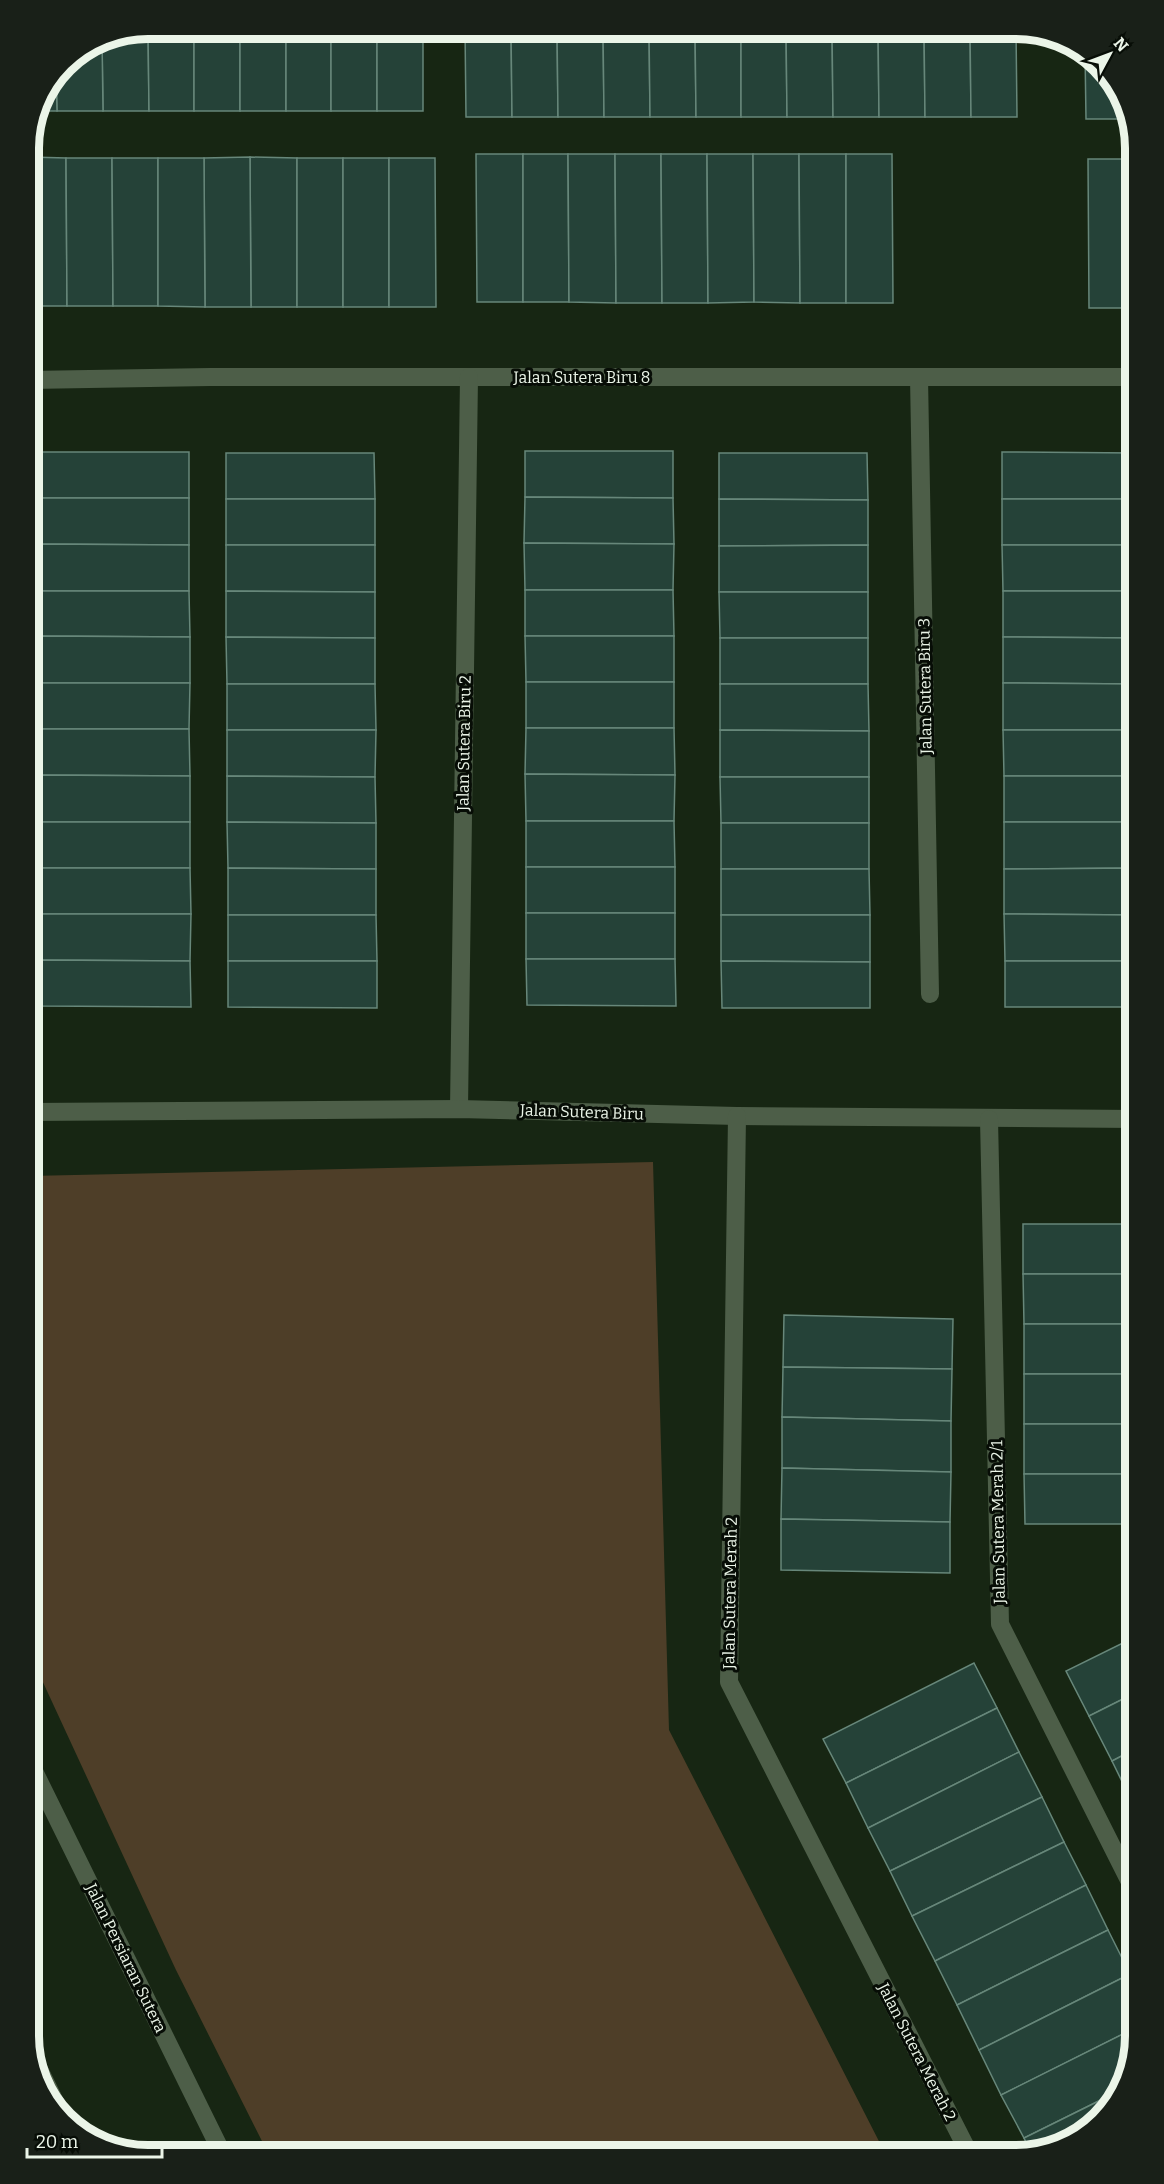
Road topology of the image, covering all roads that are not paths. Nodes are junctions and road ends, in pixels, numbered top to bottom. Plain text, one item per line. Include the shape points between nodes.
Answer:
1 (469, 377) junction
2 (919, 377) junction
3 (1125, 377) edge
4 (39, 380) edge
5 (930, 994) dead end
6 (459, 1109) junction
7 (39, 1112) edge
8 (737, 1116) junction
9 (989, 1119) junction
10 (1125, 1119) edge
11 (39, 1783) edge
12 (1125, 1870) edge
13 (218, 2145) edge
14 (964, 2145) edge

1 - 2 street, Jalan Sutera Biru 8
1 - 4 street, Jalan Sutera Biru 8
1 - 6 street, Jalan Sutera Biru 2
2 - 3 street, Jalan Sutera Biru 8
2 - 5 street, Jalan Sutera Biru 3
6 - 7 street, Jalan Sutera Biru
6 - 8 street, Jalan Sutera Biru
8 - 9 street, Jalan Sutera Biru
8 - 14 street, Jalan Sutera Merah 2 via 729,1682
9 - 10 street, Jalan Sutera Biru
9 - 12 street, Jalan Sutera Merah 2/1 via 1000,1624
11 - 13 street, Jalan Persiaran Sutera

